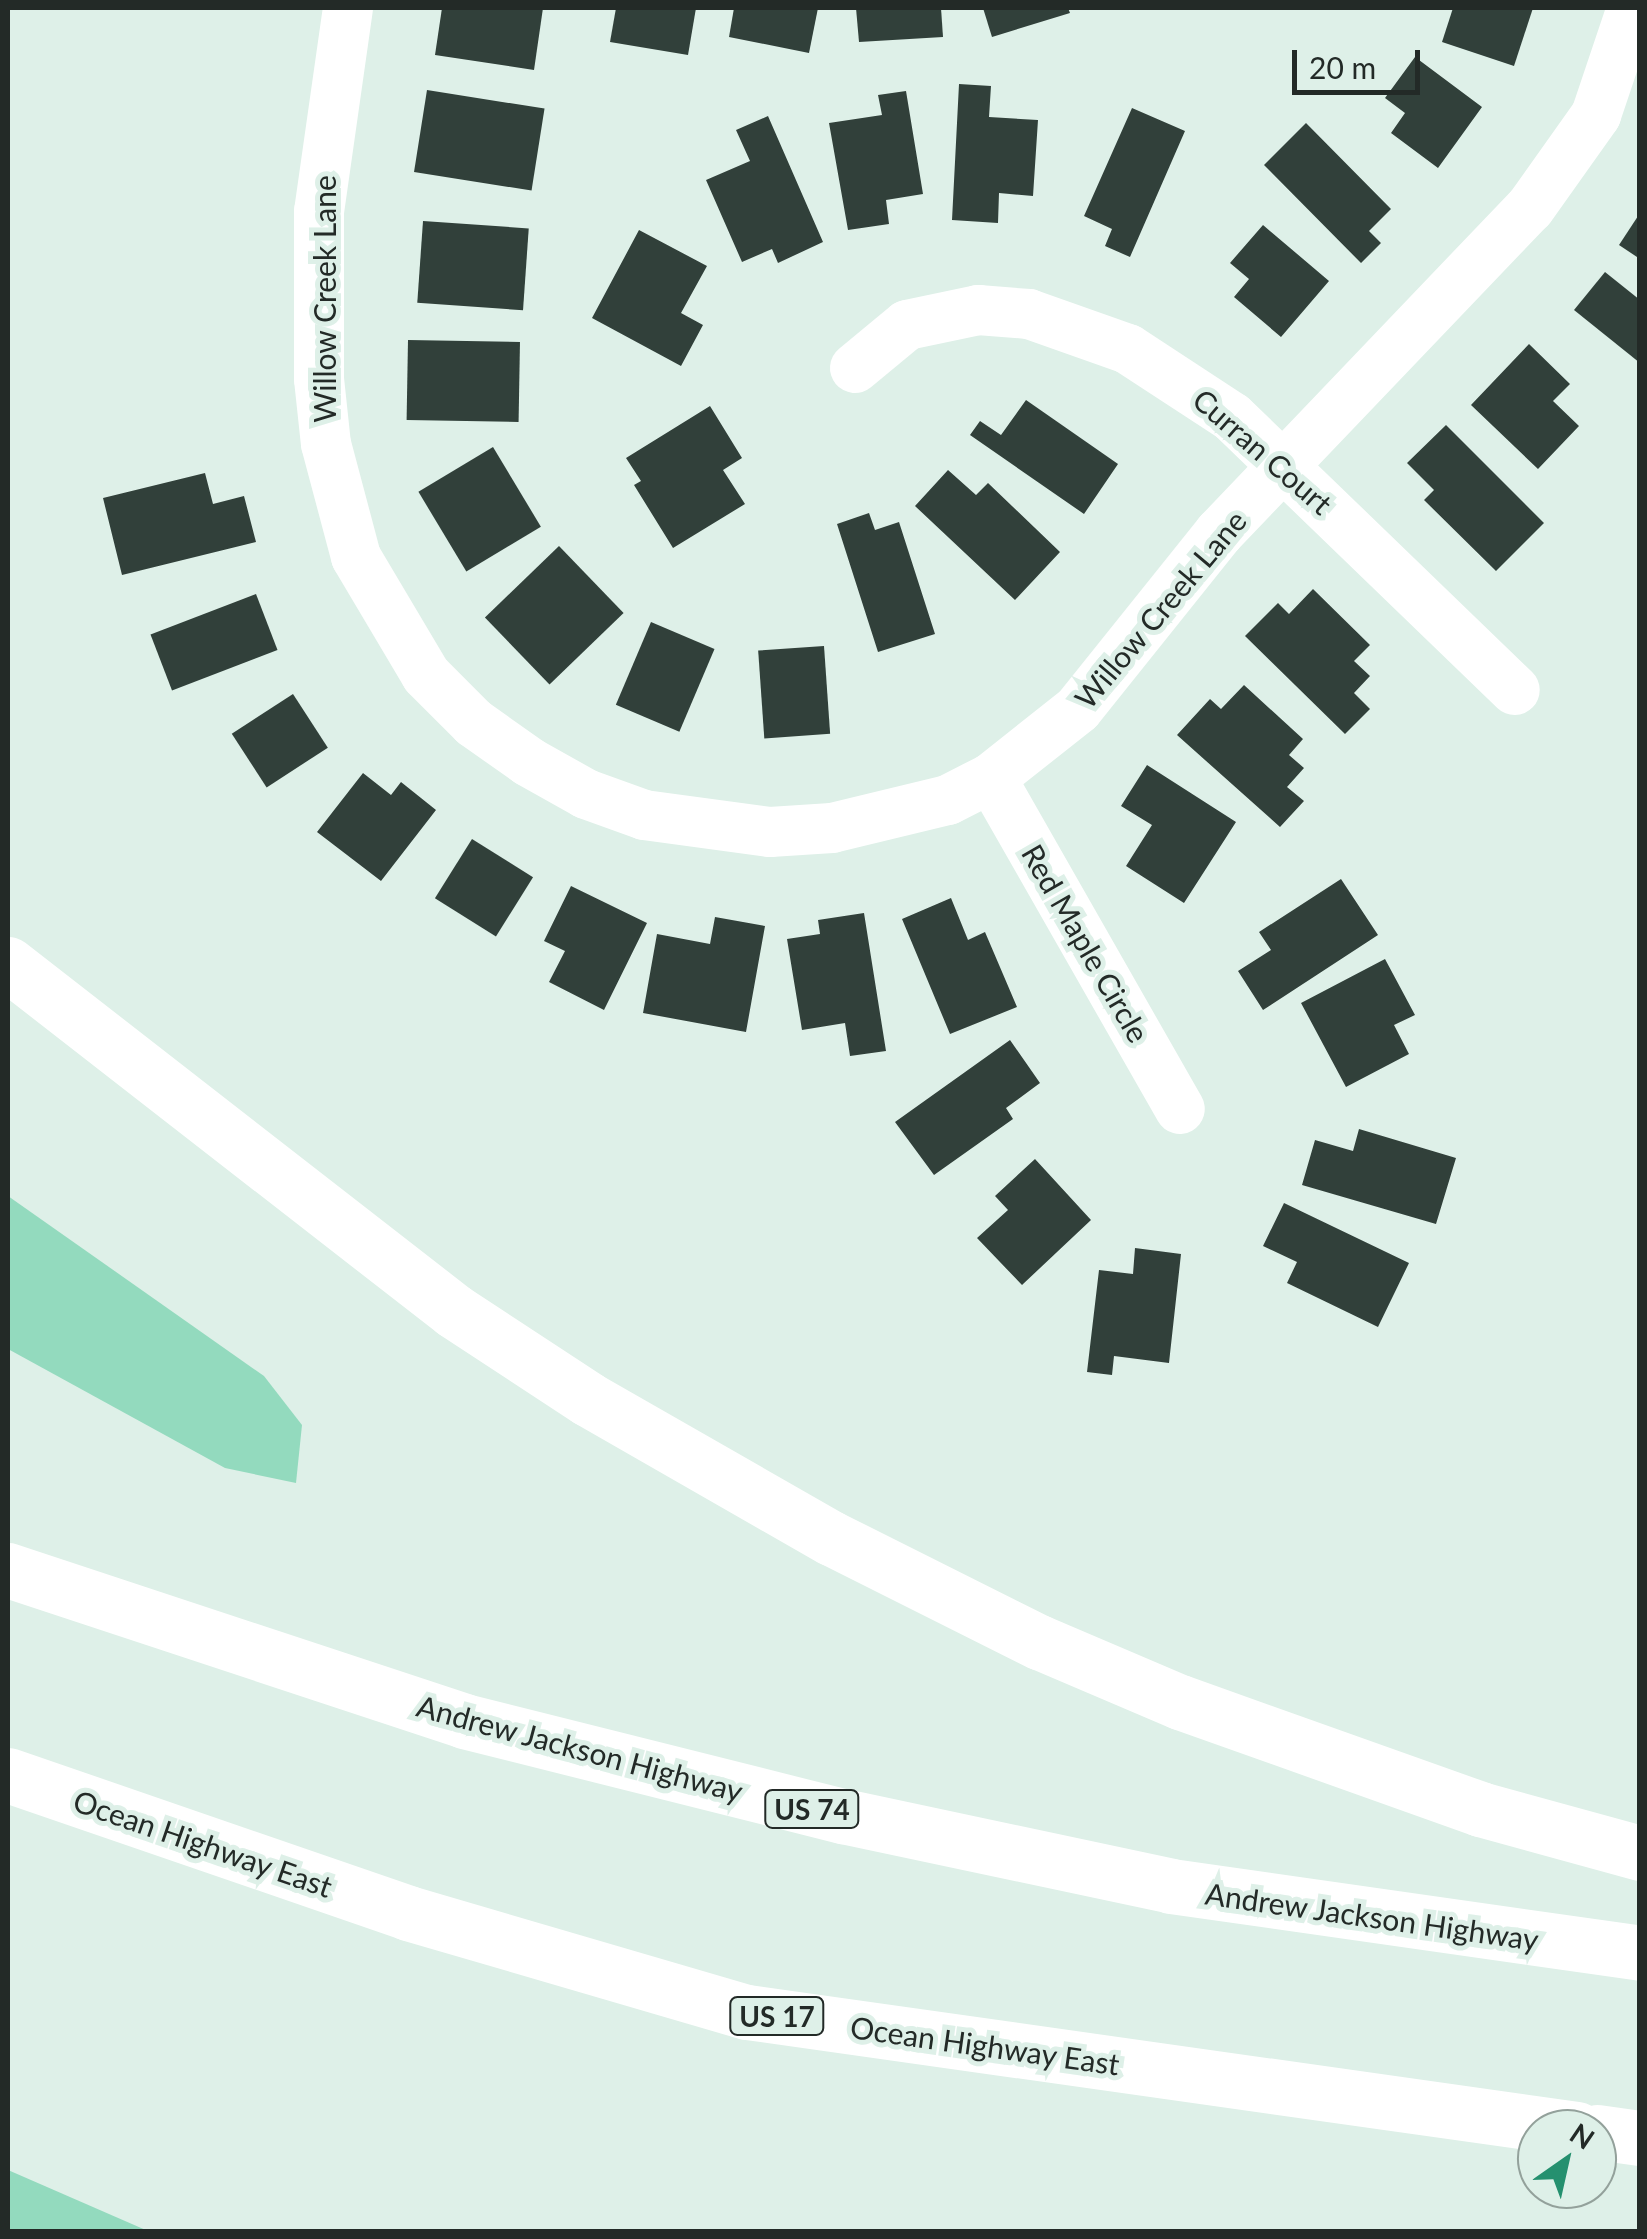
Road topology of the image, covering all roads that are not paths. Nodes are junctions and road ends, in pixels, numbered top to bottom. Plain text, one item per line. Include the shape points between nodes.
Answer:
1 (348, 8) edge
2 (1632, 8) edge
3 (855, 368) dead end
4 (1284, 464) junction
5 (1515, 690) dead end
6 (991, 778) junction
7 (8, 964) edge
8 (1180, 1109) dead end
9 (8, 1570) edge
10 (8, 1776) edge
11 (1640, 1853) edge
12 (1640, 1954) edge
13 (1517, 2121) edge

1 - 6 street, Willow Creek Lane via 319,211 319,379 326,444 356,558 426,675 474,723 572,786 644,815 709,827 832,828 948,800
2 - 4 street, Willow Creek Lane via 1596,115 1530,208
3 - 4 street, Curran Court via 894,334 936,314 1029,314 1158,366
4 - 5 street, Curran Court
4 - 6 street, Willow Creek Lane via 1219,533 1078,710
6 - 8 street, Red Maple Circle
7 - 11 highway via 454,1311 588,1399 831,1538 1180,1702 1480,1809
9 - 12 highway, Andrew Jackson Highway / US 74 via 464,1721 842,1816 1170,1886
10 - 13 highway, Ocean Highway East / US 17 via 408,1913 747,2012

